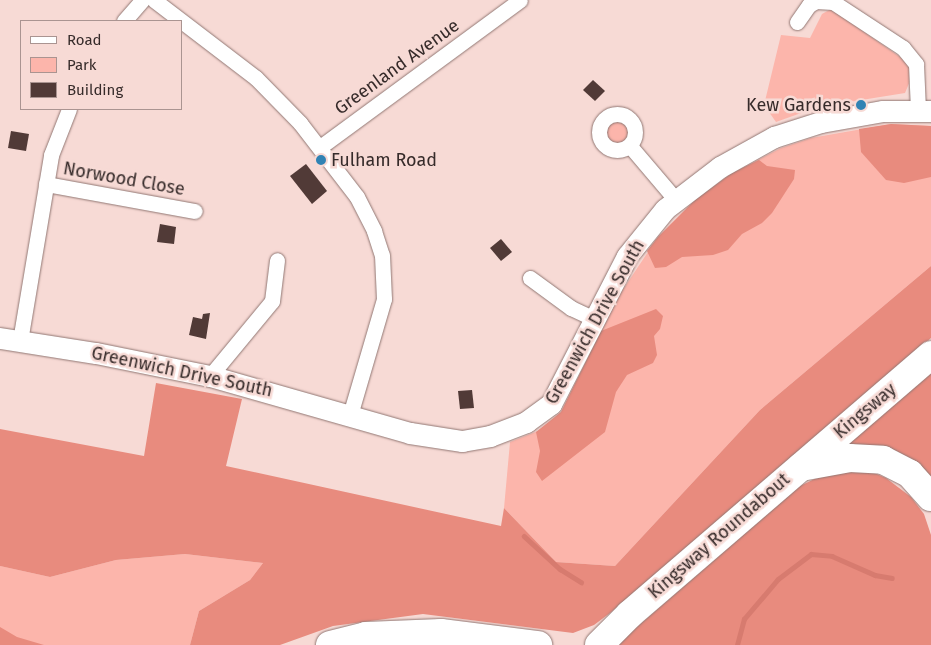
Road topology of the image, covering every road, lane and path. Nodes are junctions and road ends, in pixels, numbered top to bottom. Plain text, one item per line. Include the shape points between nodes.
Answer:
1 (142, 0) edge
2 (154, 0) edge
3 (516, 1) edge
4 (125, 20) edge
5 (180, 20) edge
6 (182, 21) edge
7 (797, 22) dead end
8 (69, 110) edge
9 (924, 110) edge
10 (630, 146) dead end
11 (320, 147) junction
12 (46, 184) junction
13 (676, 200) junction
14 (195, 211) dead end
15 (276, 260) dead end
16 (530, 278) dead end
17 (595, 319) junction
18 (10, 340) edge
19 (931, 354) edge
20 (210, 376) junction
21 (350, 415) junction
22 (799, 467) junction
23 (931, 497) edge
24 (630, 614) junction
25 (330, 645) edge
26 (538, 645) edge
27 (579, 645) edge
28 (599, 645) edge

1 - 4 street
2 - 5 street
3 - 11 street, Greenland Avenue
6 - 11 street via 256,78
7 - 9 street via 808,5 816,1 833,2 903,48 916,64
8 - 12 street via 52,155
9 - 13 street, Greenwich Drive South via 855,114 790,131 720,167
10 - 13 street
11 - 21 street via 357,197 382,255 386,283 380,318
12 - 14 street, Norwood Close
12 - 18 street
13 - 17 street, Greenwich Drive South via 627,256
15 - 20 street via 272,301
16 - 17 street via 571,308
17 - 21 street, Greenwich Drive South via 551,404 530,420 509,430 477,439 447,440
18 - 20 street, Greenwich Drive South
19 - 22 highway, Kingsway
20 - 21 street, Greenwich Drive South
22 - 23 highway, Kingsway Roundabout via 850,458 883,460 910,474
22 - 24 highway, Kingsway Roundabout
24 - 27 highway
24 - 28 highway, Kingsway Roundabout
25 - 26 highway via 366,636 441,633

